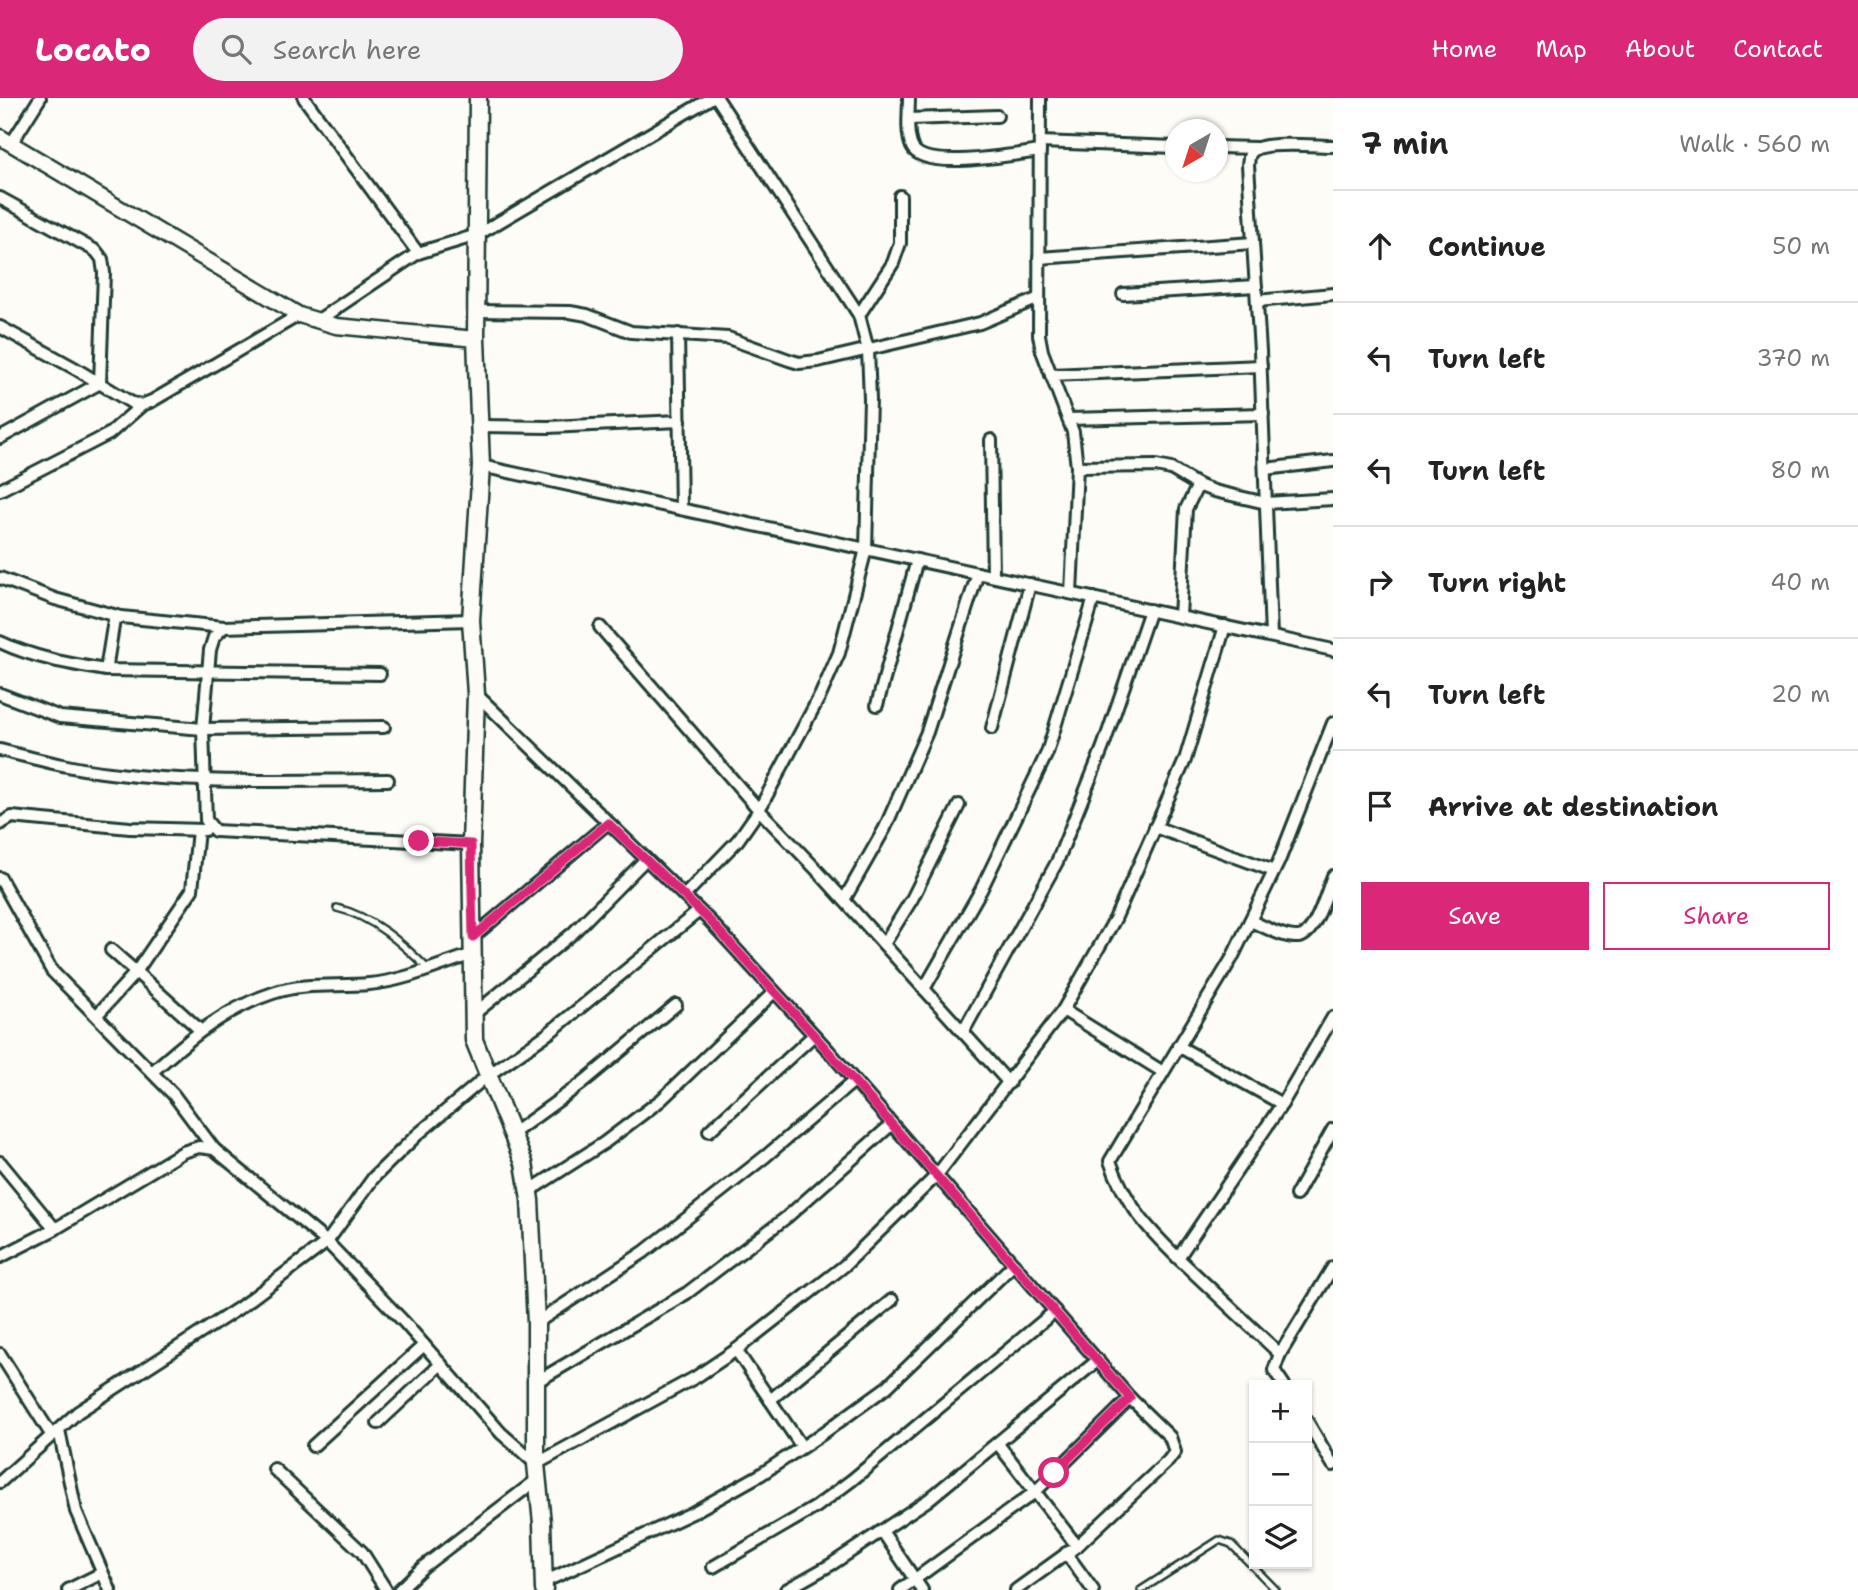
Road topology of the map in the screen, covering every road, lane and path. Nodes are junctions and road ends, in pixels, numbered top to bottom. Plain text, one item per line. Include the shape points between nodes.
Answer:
1 (40, 98) edge
2 (304, 98) edge
3 (478, 98) edge
4 (711, 98) edge
5 (717, 98) edge
6 (909, 98) edge
7 (1040, 98) edge
8 (997, 116) dead end
9 (909, 119) junction
10 (6, 140) edge
11 (1040, 146) junction
12 (1333, 146) edge
13 (1165, 147) edge
14 (1228, 148) edge
15 (1256, 148) junction
16 (900, 196) dead end
17 (0, 198) edge
18 (477, 235) junction
19 (1253, 243) junction
20 (418, 253) junction
21 (1039, 258) junction
22 (1256, 286) junction
23 (1123, 294) dead end
24 (1333, 294) edge
25 (1039, 298) junction
26 (1257, 301) junction
27 (476, 311) junction
28 (299, 315) junction
29 (859, 315) junction
30 (317, 321) junction
31 (0, 327) edge
32 (678, 334) junction
33 (476, 339) junction
34 (868, 349) junction
35 (1261, 366) junction
36 (1051, 375) junction
37 (100, 383) junction
38 (142, 405) junction
39 (1263, 414) junction
40 (1068, 419) junction
41 (680, 421) junction
42 (480, 426) junction
43 (0, 438) edge
44 (991, 440) dead end
45 (1333, 461) edge
46 (481, 466) junction
47 (1077, 467) junction
48 (1265, 469) junction
49 (1198, 485) junction
50 (0, 490) edge
51 (1333, 499) edge
52 (1266, 503) junction
53 (681, 509) junction
54 (866, 549) junction
55 (917, 560) junction
56 (978, 573) junction
57 (993, 576) junction
58 (0, 578) edge
59 (1030, 584) junction
60 (1071, 593) junction
61 (1094, 598) junction
62 (1150, 610) junction
63 (1180, 616) junction
64 (121, 617) junction
65 (471, 620) junction
66 (1225, 625) junction
67 (224, 627) junction
68 (600, 627) dead end
69 (1271, 636) junction
70 (0, 642) edge
71 (1333, 650) edge
72 (106, 670) junction
73 (208, 673) junction
74 (380, 674) dead end
75 (0, 694) edge
76 (476, 694) junction
77 (877, 705) dead end
78 (1333, 723) edge
79 (384, 727) dead end
80 (992, 728) dead end
81 (203, 730) junction
82 (0, 750) edge
83 (205, 780) junction
84 (388, 780) dead end
85 (959, 805) dead end
86 (759, 810) junction
87 (608, 823) junction
88 (0, 824) edge
89 (1156, 827) junction
90 (198, 830) junction
91 (215, 831) junction
92 (471, 844) junction
93 (646, 859) junction
94 (1274, 871) junction
95 (1333, 876) edge
96 (0, 878) edge
97 (684, 896) junction
98 (844, 900) junction
99 (337, 908) dead end
100 (699, 911) junction
101 (1250, 920) junction
102 (884, 944) junction
103 (473, 945) junction
104 (111, 950) dead end
105 (428, 969) junction
106 (136, 972) junction
107 (924, 989) junction
108 (774, 992) junction
109 (676, 1005) dead end
110 (1063, 1010) junction
111 (474, 1014) junction
112 (97, 1015) junction
113 (1331, 1024) edge
114 (200, 1030) junction
115 (963, 1032) junction
116 (814, 1035) junction
117 (1178, 1046) junction
118 (152, 1072) junction
119 (1163, 1072) junction
120 (488, 1076) junction
121 (854, 1081) junction
122 (1009, 1083) junction
123 (1282, 1104) junction
124 (892, 1124) junction
125 (1333, 1129) edge
126 (709, 1131) dead end
127 (512, 1134) junction
128 (214, 1149) junction
129 (0, 1162) edge
130 (937, 1175) junction
131 (529, 1191) junction
132 (1296, 1195) dead end
133 (55, 1228) junction
134 (327, 1242) junction
135 (0, 1257) edge
136 (1178, 1258) junction
137 (1014, 1264) junction
138 (1333, 1267) edge
139 (892, 1300) dead end
140 (1055, 1311) junction
141 (536, 1323) junction
142 (424, 1345) junction
143 (736, 1350) junction
144 (0, 1354) edge
145 (1280, 1354) junction
146 (1098, 1360) junction
147 (441, 1364) junction
148 (1281, 1380) edge
149 (536, 1382) junction
150 (1130, 1398) junction
151 (770, 1400) junction
152 (378, 1423) dead end
153 (1312, 1430) edge
154 (56, 1433) junction
155 (998, 1444) junction
156 (313, 1446) dead end
157 (802, 1447) junction
158 (1333, 1465) edge
159 (274, 1469) dead end
160 (537, 1471) junction
161 (0, 1482) edge
162 (1035, 1492) junction
163 (882, 1531) junction
164 (1077, 1546) junction
165 (1066, 1553) junction
166 (713, 1567) dead end
167 (102, 1573) junction
168 (919, 1585) edge
169 (544, 1586) edge
170 (68, 1590) edge
171 (110, 1590) edge
172 (386, 1590) edge
173 (399, 1590) edge
174 (786, 1590) edge
175 (900, 1590) edge
176 (1016, 1590) edge
177 (1093, 1590) edge
178 (1141, 1590) edge
179 (1276, 1590) edge

1 - 10 street
2 - 20 street
3 - 18 main road
4 - 18 street
5 - 29 street
6 - 9 street
7 - 11 street
8 - 9 street
9 - 11 street via 912,146 926,157 967,160
10 - 28 street
11 - 13 street
11 - 21 street
12 - 15 street
14 - 15 street
15 - 19 street via 1248,165
16 - 29 street via 900,243 893,264
17 - 37 street via 96,251 102,260
18 - 20 street
18 - 27 main road
19 - 21 street
19 - 22 street
20 - 30 street
21 - 25 street
22 - 23 street
22 - 26 street
24 - 26 street
25 - 34 street via 980,323
25 - 36 street via 1039,335
26 - 35 street
27 - 32 street via 570,312 631,332
27 - 33 main road
28 - 30 street
28 - 38 street
29 - 34 street
30 - 33 street
31 - 37 street
32 - 34 street via 738,340 799,363
32 - 41 street
33 - 42 main road
34 - 54 street
35 - 36 street
35 - 39 street
36 - 40 street
37 - 38 street
37 - 43 street
38 - 50 street via 109,434
39 - 40 street
39 - 48 street
40 - 47 street
41 - 42 street
41 - 53 street
42 - 46 main road
44 - 57 street
45 - 48 street
46 - 53 street
46 - 65 main road
47 - 49 street via 1156,466
47 - 60 street
48 - 52 street
49 - 52 street
49 - 63 street via 1186,509
51 - 52 street
52 - 69 street
53 - 54 street
54 - 55 street
54 - 86 street via 839,653
55 - 56 street
55 - 77 street
56 - 57 street
56 - 98 street via 927,732 885,828
57 - 59 street
58 - 64 street
59 - 60 street
59 - 80 street
60 - 61 street
61 - 62 street
61 - 107 street via 1047,752 981,890
62 - 63 street
62 - 115 street via 1103,747 1056,862
63 - 66 street
64 - 67 street
64 - 72 street via 112,627
65 - 67 street
65 - 76 main road
66 - 69 street
66 - 89 street via 1185,760
67 - 73 street via 214,637
68 - 86 street
69 - 71 street
70 - 72 street via 62,663
72 - 73 street
73 - 74 street
73 - 81 street
75 - 81 street via 60,717
76 - 87 street
76 - 92 main road
78 - 94 street
79 - 81 street
81 - 83 street
82 - 83 street via 112,774
83 - 84 street
83 - 91 street via 206,820
85 - 102 street
86 - 97 street
86 - 98 street
87 - 93 street
87 - 103 street
88 - 90 street via 12,817
89 - 94 street
89 - 110 street via 1115,919
90 - 91 street
90 - 106 street via 192,890
91 - 92 street
92 - 103 main road
93 - 97 street
93 - 111 street via 573,933
94 - 101 street
95 - 101 street via 1306,935 1297,937
96 - 112 street via 52,971
97 - 100 street
98 - 102 street
99 - 105 lane via 351,911 404,944
100 - 108 street
100 - 120 street
101 - 117 street
102 - 107 street
103 - 105 street
103 - 111 main road
104 - 106 street
105 - 114 street via 393,981 274,992
106 - 112 street
106 - 114 street
107 - 115 street
108 - 116 street
108 - 131 street via 661,1100
109 - 127 street
110 - 119 street
110 - 122 street
111 - 120 main road via 474,1040
112 - 118 street
113 - 123 street
114 - 118 street
115 - 122 street
116 - 121 street
116 - 126 street
117 - 119 street
117 - 123 street
118 - 128 street
119 - 136 street via 1110,1161 1132,1209
120 - 127 main road
120 - 134 street via 374,1177
121 - 124 street
121 - 141 street via 644,1252
122 - 130 street
123 - 136 street
124 - 130 street
124 - 149 street via 787,1217 687,1293
125 - 132 street
127 - 131 main road
128 - 133 street via 183,1152
128 - 134 street
129 - 133 street
130 - 137 street
130 - 143 street via 844,1266
131 - 141 main road
133 - 135 street
134 - 142 street
134 - 154 street via 239,1308 78,1412
136 - 145 street
137 - 140 street
137 - 157 street via 887,1387
138 - 145 street
139 - 151 street
140 - 146 street
140 - 166 street via 816,1507
141 - 149 main road
142 - 147 street
142 - 156 street
143 - 151 street
143 - 160 street
144 - 154 street
145 - 148 street via 1274,1370
146 - 150 street
146 - 155 street
147 - 152 street
147 - 160 street
149 - 160 main road
150 - 162 street
150 - 164 street via 1170,1437 1175,1452
151 - 157 street
153 - 158 street
154 - 161 street
154 - 167 street via 76,1511
155 - 162 street
155 - 163 street
157 - 169 street via 692,1513
159 - 172 street via 362,1552
160 - 169 main road
160 - 173 street
162 - 164 street
162 - 168 street
163 - 168 street
163 - 174 street
164 - 165 street
165 - 176 street
165 - 177 street
167 - 170 street
167 - 171 street
168 - 175 street
178 - 179 lane via 1219,1540 1231,1544

